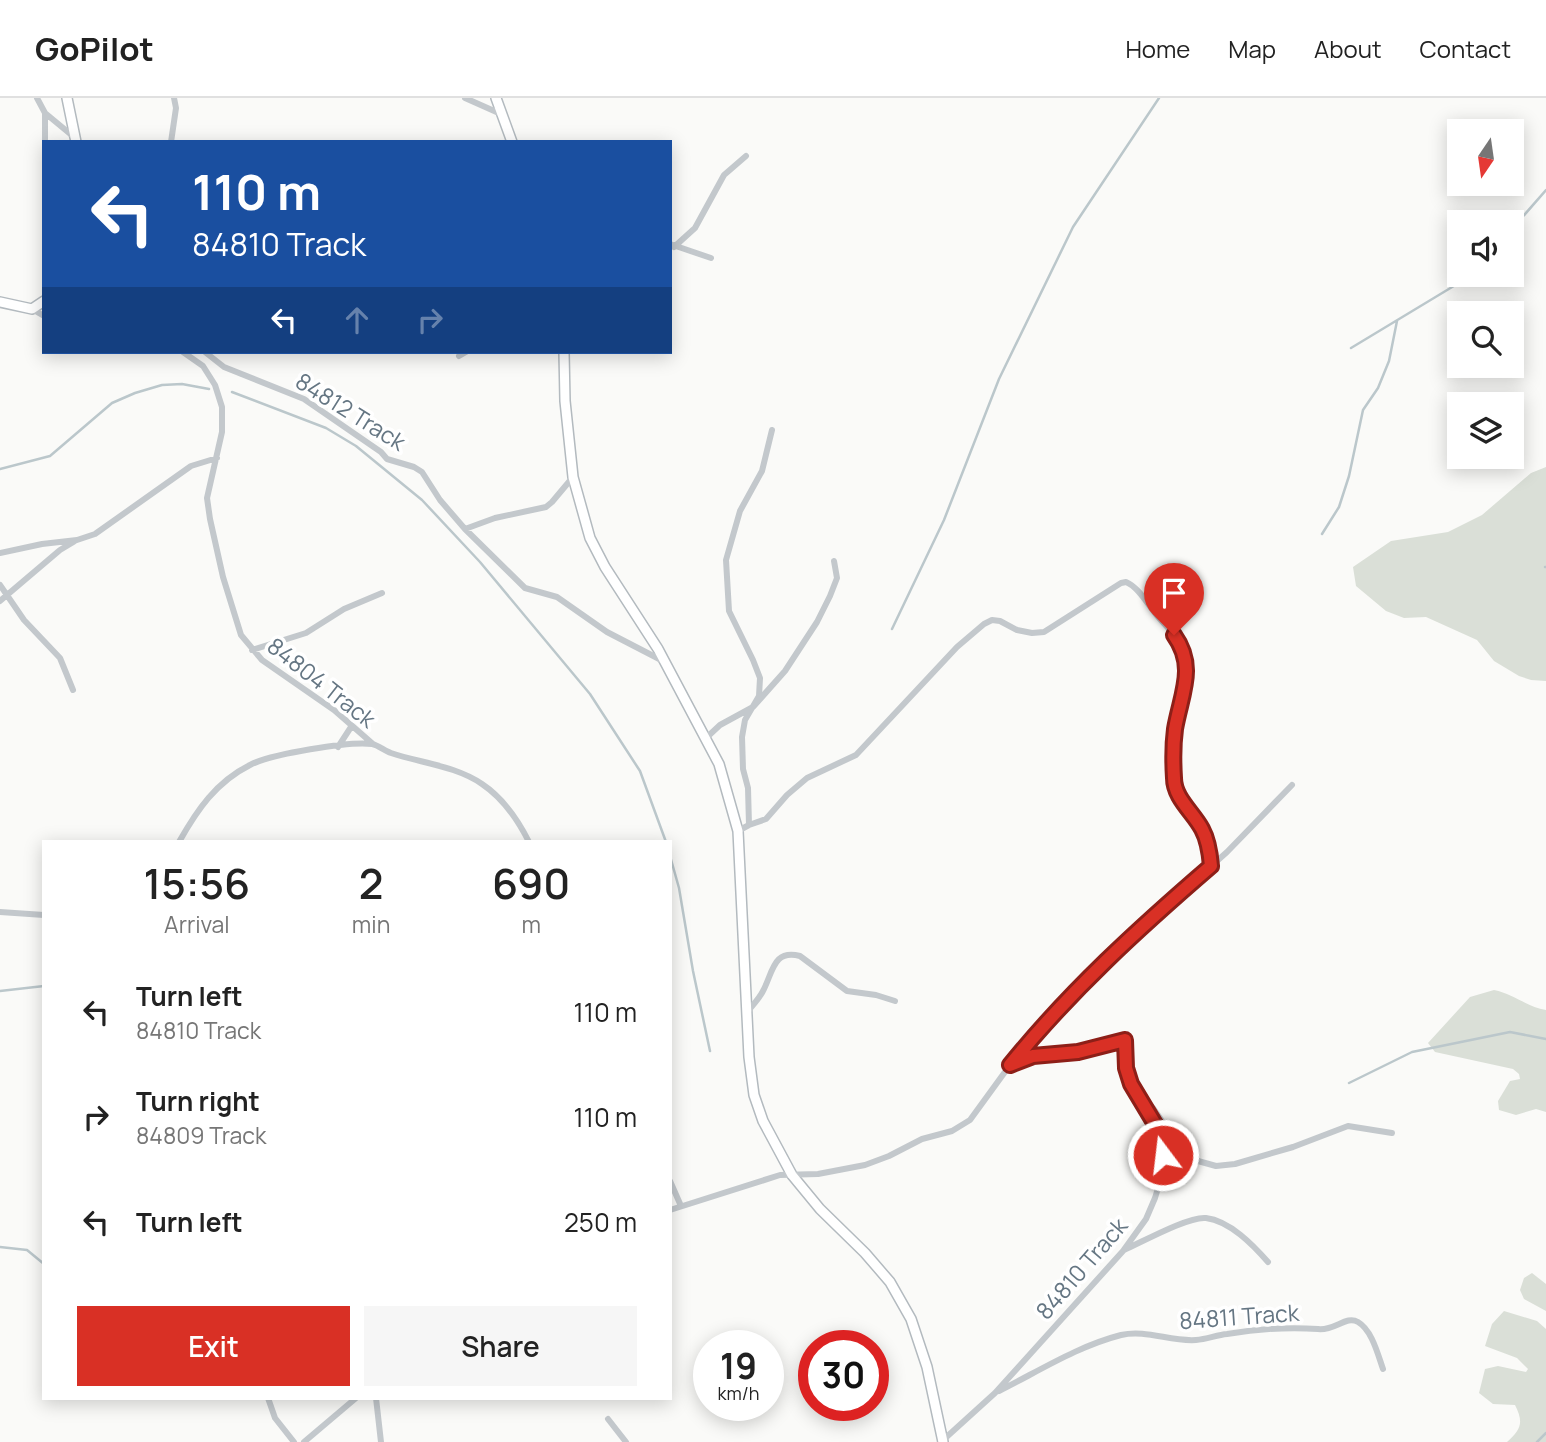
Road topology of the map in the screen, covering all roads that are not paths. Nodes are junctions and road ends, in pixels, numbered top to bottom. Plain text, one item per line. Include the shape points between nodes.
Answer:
1 (37, 98) edge
2 (67, 98) edge
3 (174, 98) edge
4 (465, 98) edge
5 (496, 98) edge
6 (46, 113) junction
7 (501, 114) junction
8 (75, 139) edge
9 (45, 140) edge
10 (171, 140) edge
11 (511, 140) edge
12 (746, 156) dead end
13 (672, 245) edge
14 (711, 258) dead end
15 (0, 302) edge
16 (42, 302) edge
17 (32, 309) junction
18 (42, 315) edge
19 (186, 354) edge
20 (208, 354) edge
21 (462, 354) edge
22 (564, 354) edge
23 (459, 356) dead end
24 (772, 430) dead end
25 (217, 458) junction
26 (573, 477) junction
27 (465, 529) junction
28 (77, 540) junction
29 (0, 553) edge
30 (834, 561) dead end
31 (0, 585) edge
32 (382, 593) dead end
33 (6, 596) junction
34 (0, 601) edge
35 (252, 650) junction
36 (665, 662) junction
37 (73, 690) dead end
38 (753, 707) junction
39 (351, 727) junction
40 (705, 739) junction
41 (373, 744) junction
42 (338, 747) junction
43 (1292, 785) dead end
44 (749, 825) junction
45 (738, 831) junction
46 (179, 840) edge
47 (528, 840) edge
48 (1211, 866) junction
49 (0, 912) edge
50 (42, 915) edge
51 (895, 1001) dead end
52 (747, 1012) junction
53 (1010, 1065) junction
54 (1142, 1100) junction
55 (1392, 1133) dead end
56 (792, 1175) junction
57 (672, 1186) edge
58 (681, 1206) junction
59 (672, 1209) edge
60 (1123, 1251) junction
61 (1268, 1262) dead end
62 (1383, 1369) dead end
63 (995, 1393) junction
64 (269, 1400) edge
65 (354, 1400) edge
66 (376, 1400) edge
67 (608, 1419) dead end
68 (942, 1441) edge
69 (294, 1442) edge
70 (304, 1442) edge
71 (382, 1442) edge
72 (626, 1442) edge

1 - 6 street
2 - 8 street
3 - 10 street
4 - 7 street
5 - 7 street
6 - 8 street
6 - 9 street
7 - 11 street
12 - 13 street via 724,175 695,228
13 - 14 street
15 - 17 street
16 - 17 street
17 - 18 street
19 - 25 street, 84804 Track via 203,366 222,407
20 - 27 street, 84812 Track via 224,367 298,395 387,459 422,472
21 - 23 street
22 - 26 street
24 - 38 street via 762,471 744,502 730,543 726,577 729,611 760,678
25 - 28 street via 191,466 95,534
25 - 35 street, 84804 Track via 207,498 210,519 235,621
26 - 27 street via 545,506
26 - 36 street via 590,538
27 - 36 street, 84812 Track via 525,587 556,597 607,632
28 - 29 street
28 - 33 street
30 - 38 street via 834,586 817,622 785,671
31 - 33 street
32 - 35 street via 344,609 306,633
33 - 34 street
33 - 37 street via 60,658
35 - 39 street, 84804 Track
36 - 40 street
38 - 40 street
38 - 44 street via 742,737
39 - 41 street, 84804 Track
39 - 42 street
40 - 45 street via 719,764
41 - 42 street
41 - 47 street via 482,784 503,803
42 - 46 street via 274,756 250,765 211,793
43 - 48 street
44 - 45 street
44 - 48 street via 766,819 807,778 856,755 984,624 1000,621 1017,630 1044,632 1126,582 1174,635 1184,654 1186,678 1175,729 1174,781 1179,797 1203,831
45 - 52 street
48 - 53 street via 1090,975
49 - 50 street
51 - 52 street via 847,991 792,954 777,959 758,1000
52 - 56 street via 754,1095
53 - 54 street, 84810 Track via 1033,1056 1078,1052 1125,1040 1126,1068
53 - 56 street via 962,1127 865,1165
54 - 55 street via 1153,1108 1182,1150 1216,1166 1293,1147 1348,1126
54 - 60 street, 84810 Track via 1158,1129 1161,1178 1146,1219
56 - 58 street
56 - 68 street via 881,1272 911,1319 927,1367
57 - 58 street
58 - 59 street
60 - 61 street via 1205,1218 1247,1239
60 - 63 street, 84810 Track
62 - 63 street, 84811 Track via 1366,1331 1350,1320 1329,1330 1248,1331 1196,1340 1138,1333 1082,1348
63 - 68 street, 84810 Track
64 - 69 street via 275,1418
65 - 70 street
66 - 71 street
67 - 72 street

